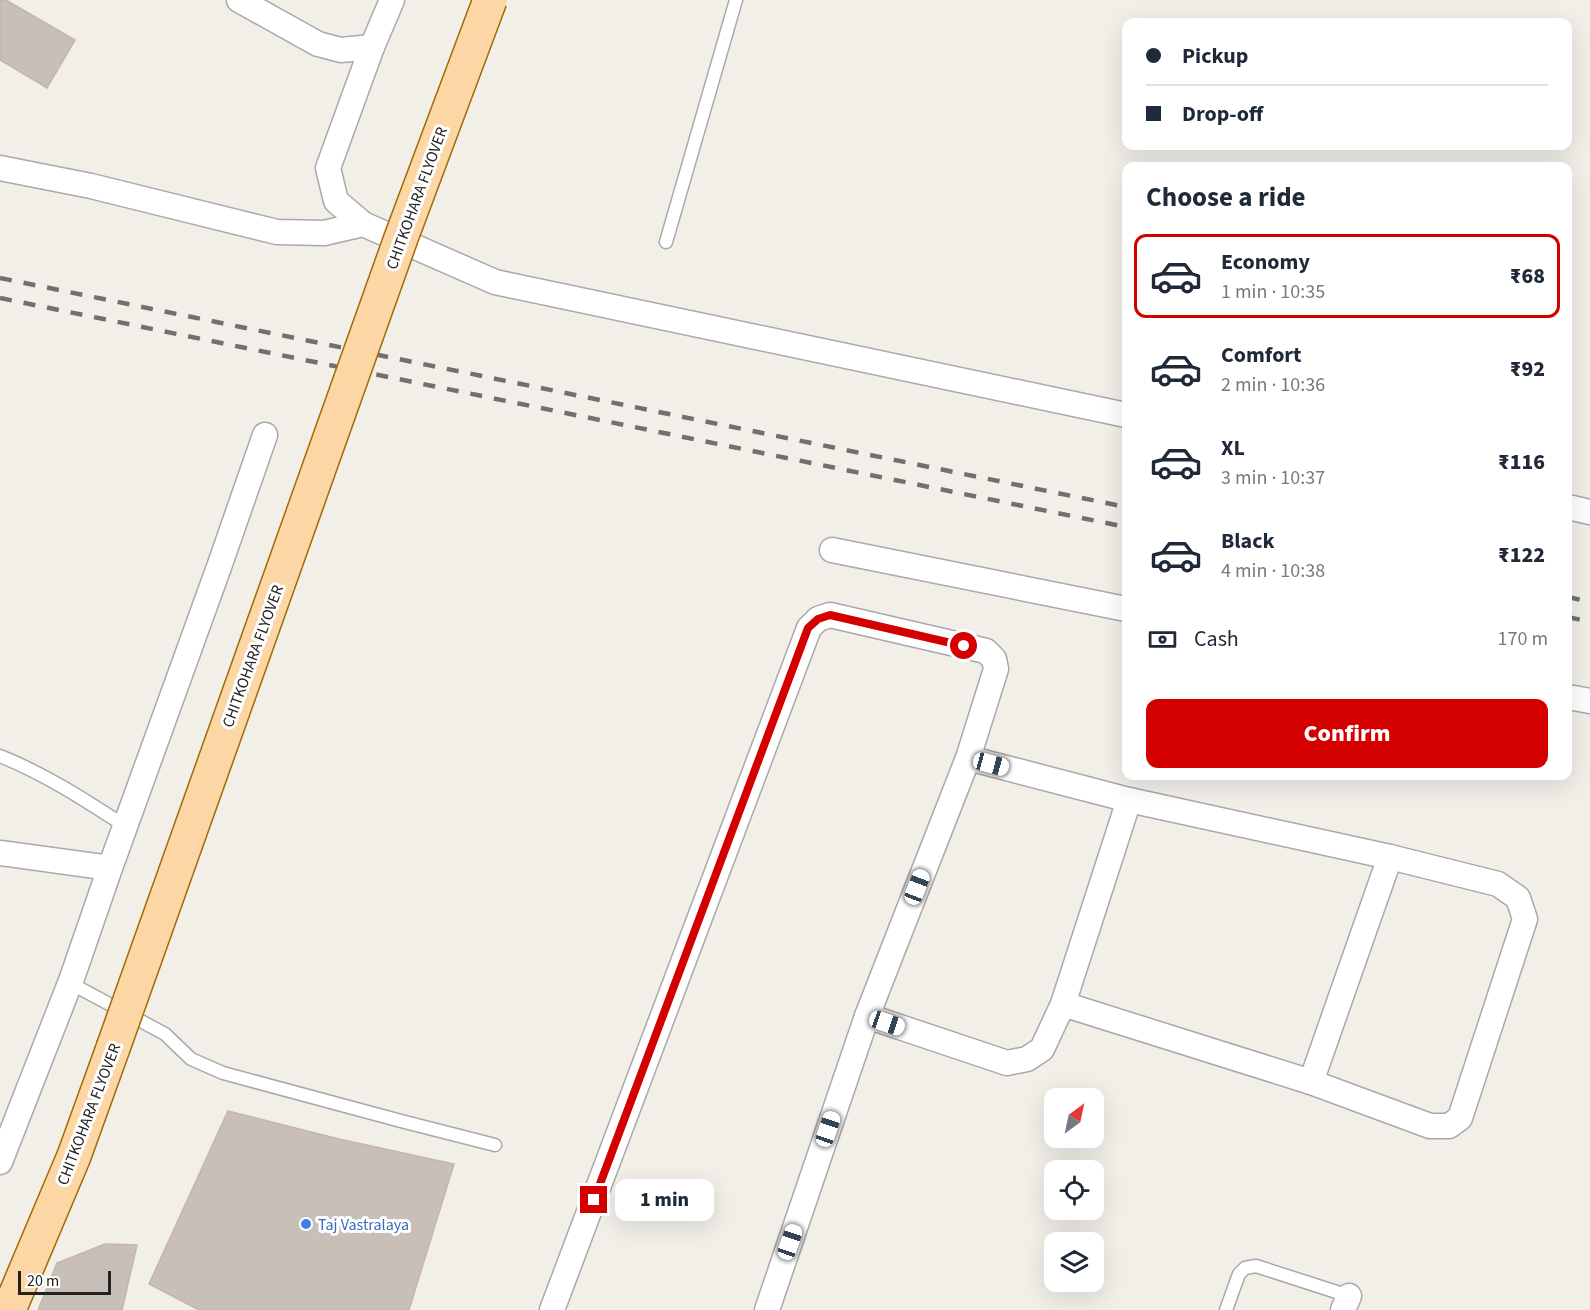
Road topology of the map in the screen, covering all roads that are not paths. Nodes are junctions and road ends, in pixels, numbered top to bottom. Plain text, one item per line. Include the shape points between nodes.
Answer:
1 (239, 0) edge
2 (392, 0) edge
3 (490, 0) edge
4 (736, 0) edge
5 (372, 47) junction
6 (0, 168) edge
7 (363, 224) junction
8 (666, 242) dead end
9 (1122, 414) edge
10 (265, 435) dead end
11 (1572, 508) edge
12 (1590, 512) edge
13 (832, 550) dead end
14 (1122, 608) edge
15 (1572, 698) edge
16 (1590, 701) edge
17 (0, 756) edge
18 (968, 758) junction
19 (1129, 800) junction
20 (125, 826) junction
21 (0, 853) edge
22 (1390, 857) junction
23 (110, 868) junction
24 (70, 982) junction
25 (1063, 1004) junction
26 (867, 1016) junction
27 (1311, 1082) junction
28 (495, 1145) dead end
29 (0, 1162) edge
30 (1346, 1303) edge
31 (9, 1310) edge
32 (552, 1310) edge
33 (767, 1310) edge
34 (1226, 1310) edge

1 - 5 street via 318,44 341,50
2 - 5 street
3 - 31 main road, CHITKOHARA FLYOVER, bridge via 397,249 78,1145
4 - 8 lane
5 - 7 street via 328,168 336,201
6 - 7 street via 277,232 324,233
7 - 9 street via 495,282
10 - 20 street
11 - 12 street
13 - 14 street
15 - 16 street
17 - 20 lane via 63,786
18 - 19 street
18 - 26 street
18 - 32 street via 996,669 994,659 986,651 830,615 808,628
19 - 22 street
19 - 25 street
20 - 23 street
21 - 23 street
22 - 27 street
22 - 27 street via 1498,884 1518,898 1525,919 1460,1118 1449,1126 1430,1126
23 - 24 street
24 - 28 lane via 165,1034 191,1059 223,1073
24 - 29 street
25 - 26 street via 1042,1049 1026,1059 1007,1063
25 - 27 street
26 - 33 street
30 - 34 lane via 1256,1266 1239,1274

